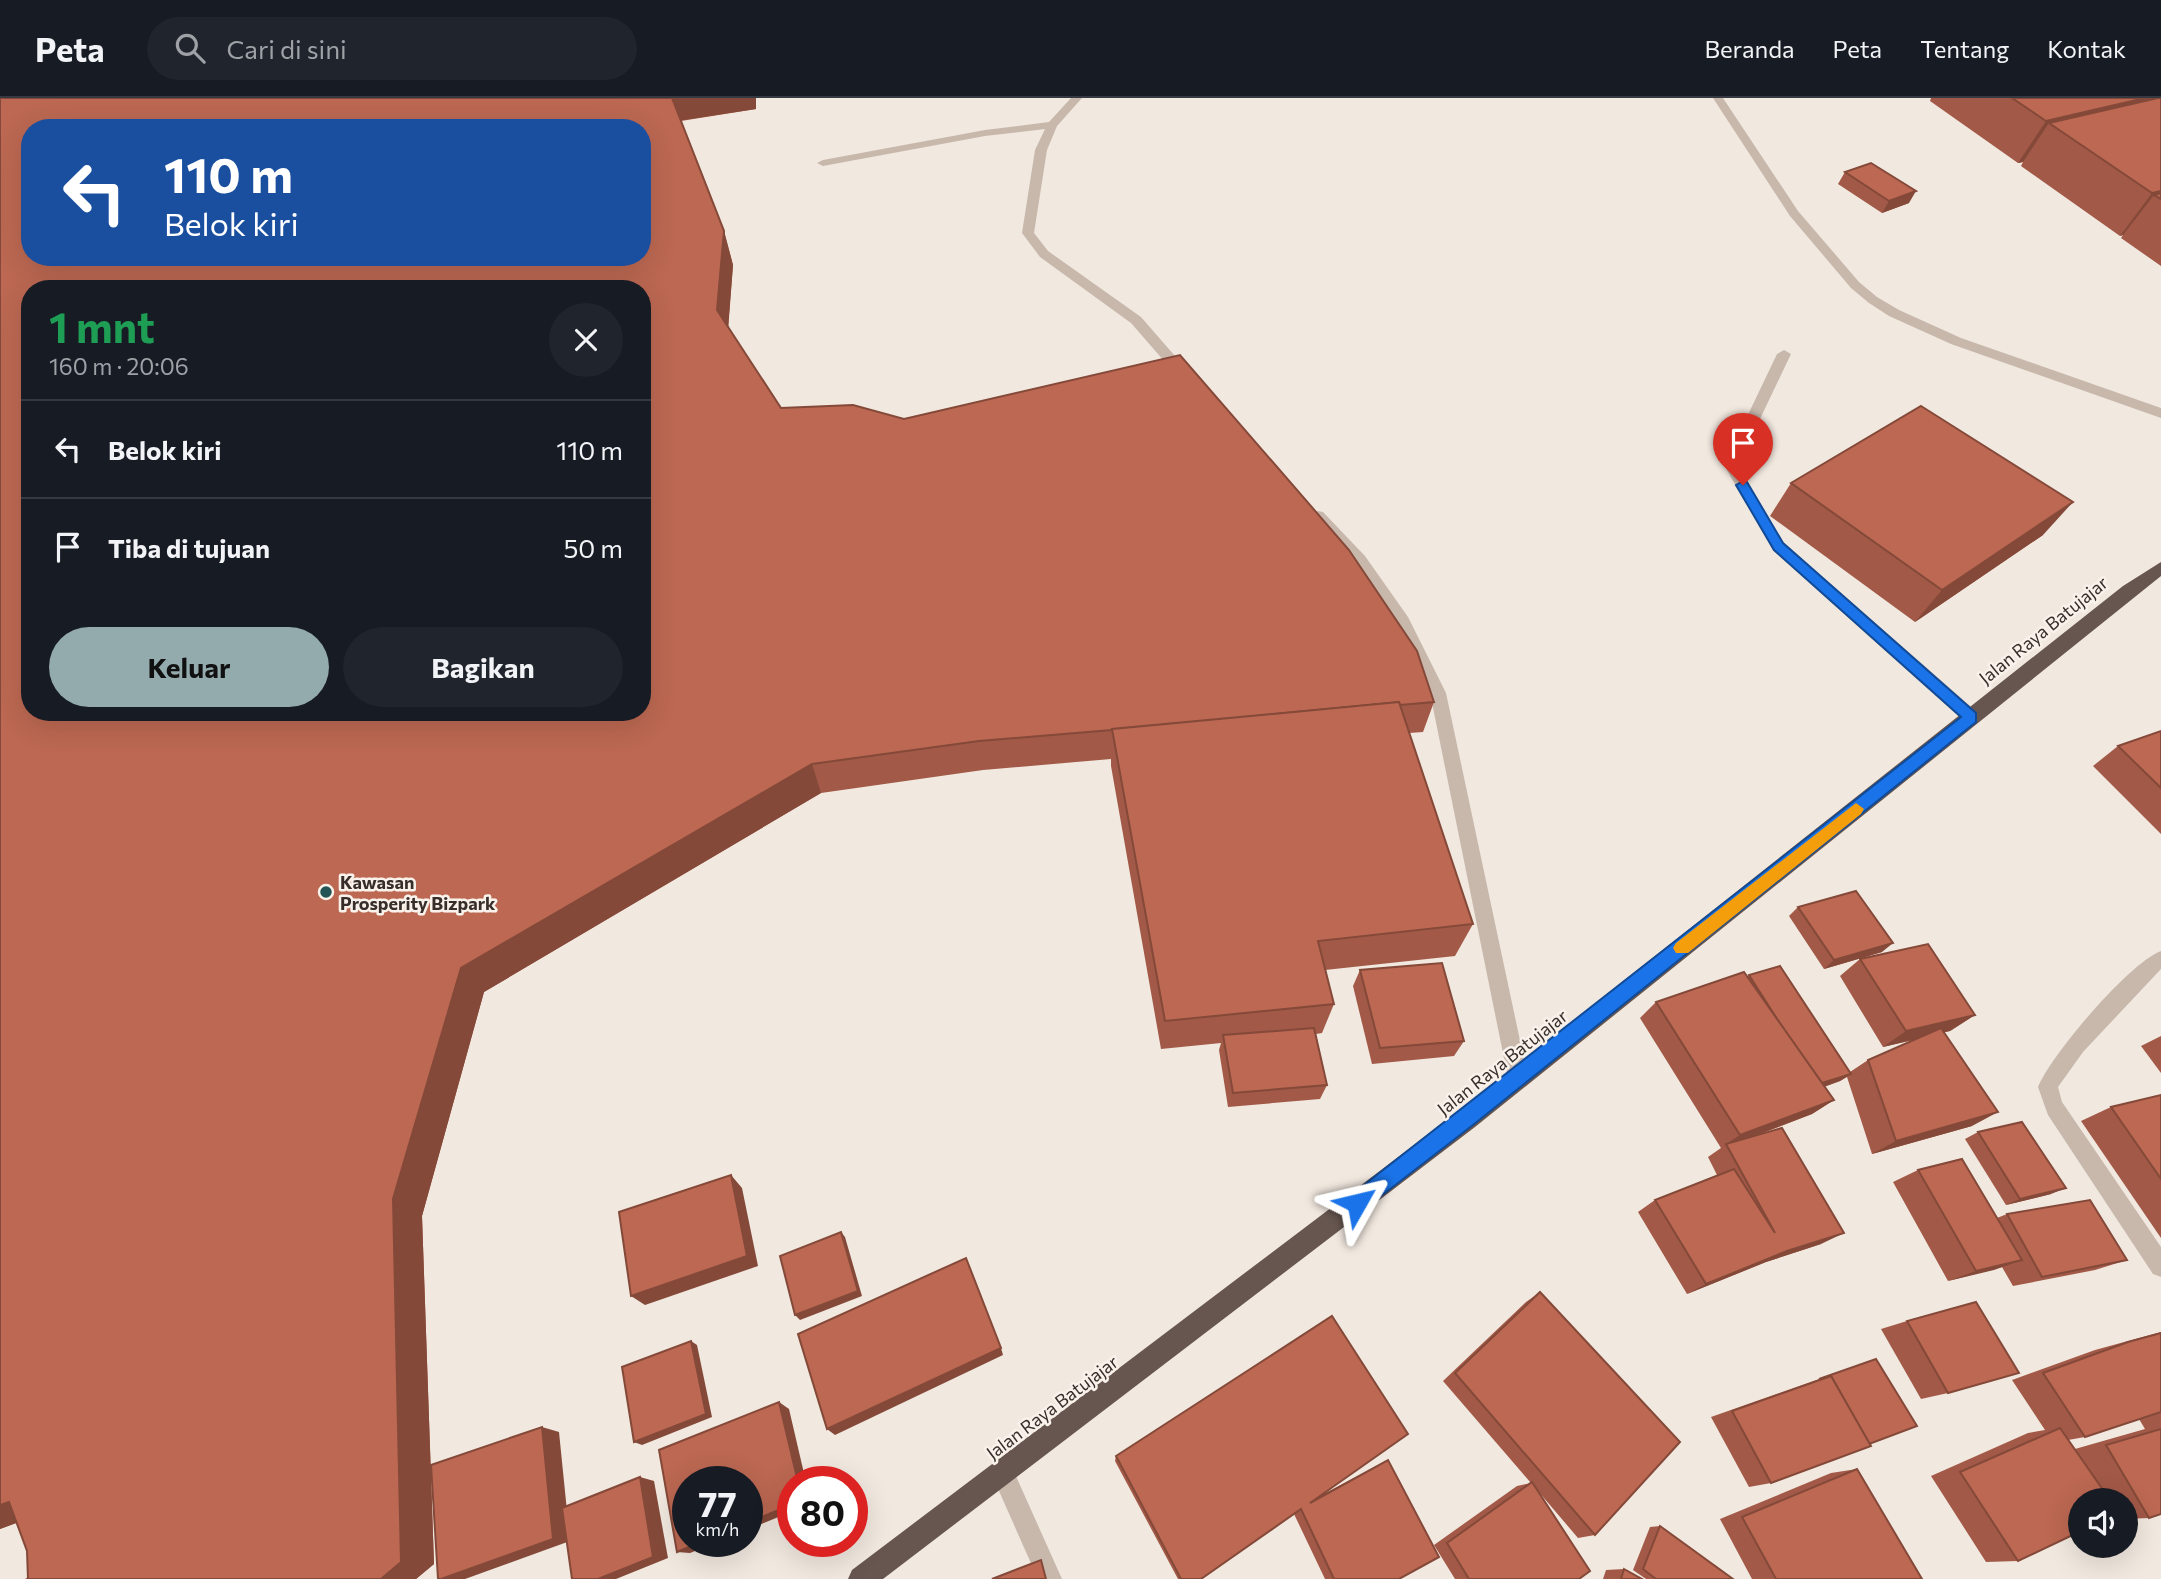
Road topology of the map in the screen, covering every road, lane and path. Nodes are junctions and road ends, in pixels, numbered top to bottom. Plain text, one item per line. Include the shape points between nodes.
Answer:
1 (1077, 98) edge
2 (1718, 98) edge
3 (1052, 125) junction
4 (822, 163) dead end
5 (1784, 354) dead end
6 (1191, 384) edge
7 (2161, 412) edge
8 (1303, 501) edge
9 (2161, 568) edge
10 (1971, 718) junction
11 (2161, 959) edge
12 (1518, 1078) junction
13 (2161, 1266) edge
14 (1003, 1473) junction
15 (861, 1579) edge
16 (1051, 1579) edge

1 - 3 street
2 - 7 street via 1794,213 1872,300 1956,341
3 - 4 street
3 - 6 street via 1041,150 1028,233 1032,242 1136,320
5 - 10 street via 1731,465 1778,547
8 - 12 street via 1375,581 1403,621 1438,693
9 - 10 highway, Jalan Raya Batujajar
10 - 12 highway, Jalan Raya Batujajar
11 - 13 street via 2068,1055 2048,1088 2055,1108
12 - 14 highway, Jalan Raya Batujajar
14 - 15 highway, Jalan Raya Batujajar
14 - 16 street

